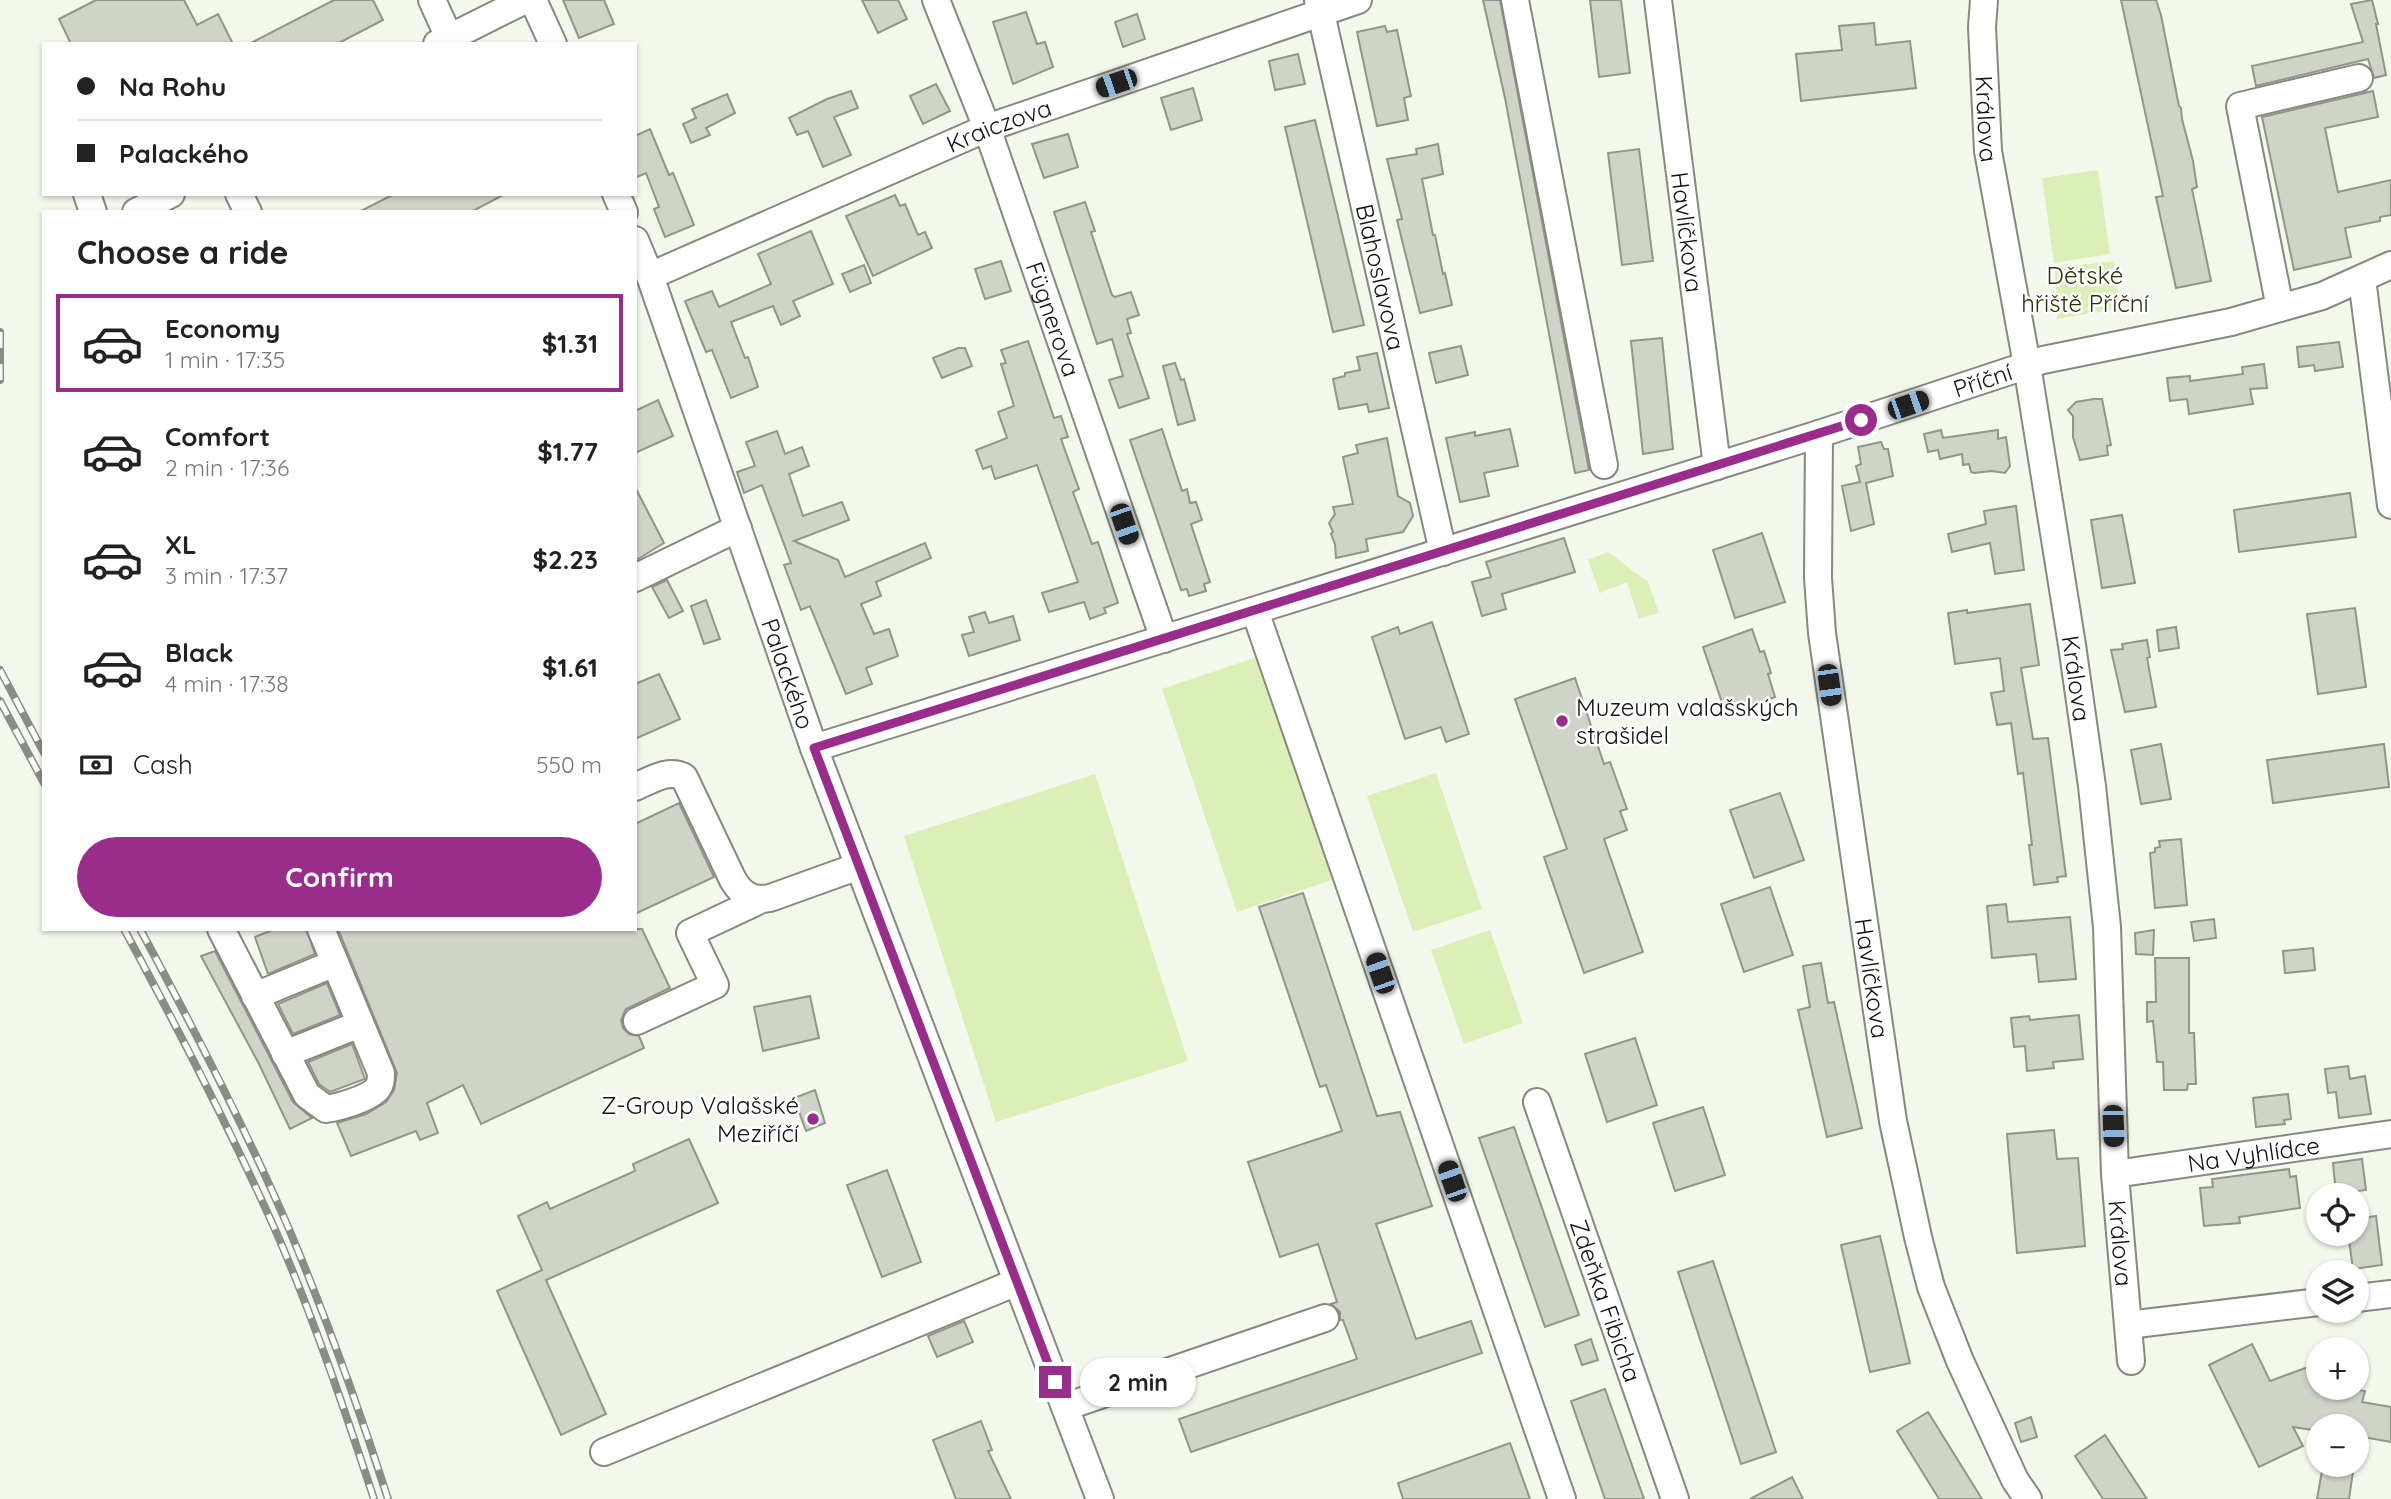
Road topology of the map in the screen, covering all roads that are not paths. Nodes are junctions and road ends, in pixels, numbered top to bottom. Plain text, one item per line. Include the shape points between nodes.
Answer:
1 (432, 0) edge
2 (525, 0) edge
3 (533, 0) edge
4 (936, 0) edge
5 (1358, 0) edge
6 (1514, 0) edge
7 (1658, 0) edge
8 (1984, 0) edge
9 (1319, 6) edge
10 (446, 42) edge
11 (552, 42) edge
12 (2359, 78) dead end
13 (987, 128) junction
14 (167, 196) edge
15 (140, 210) edge
16 (637, 245) edge
17 (2391, 265) edge
18 (650, 276) junction
19 (2362, 279) junction
20 (2280, 308) junction
21 (2027, 365) junction
22 (1819, 435) junction
23 (1604, 465) dead end
24 (1717, 466) junction
25 (2391, 505) edge
26 (738, 528) junction
27 (1443, 552) junction
28 (637, 577) edge
29 (1255, 611) junction
30 (1164, 639) junction
31 (814, 748) junction
32 (637, 786) edge
33 (859, 866) junction
34 (762, 899) junction
35 (322, 931) edge
36 (230, 932) edge
37 (335, 964) junction
38 (255, 996) junction
39 (637, 1021) dead end
40 (360, 1024) junction
41 (285, 1054) junction
42 (1537, 1102) dead end
43 (2391, 1134) edge
44 (2115, 1174) junction
45 (1017, 1282) junction
46 (2391, 1294) edge
47 (2369, 1297) edge
48 (2306, 1304) edge
49 (1325, 1318) dead end
50 (2128, 1325) junction
51 (2131, 1361) dead end
52 (1065, 1407) junction
53 (604, 1452) dead end
54 (1100, 1499) edge
55 (1562, 1499) edge
56 (1675, 1499) edge
57 (2028, 1499) edge

1 - 10 street
2 - 10 street
3 - 11 street
4 - 13 street, Fügnerova
5 - 9 street, Kraiczova
6 - 23 street
7 - 24 street, Havlíčkova
8 - 21 street, Králova via 1988,150
9 - 13 street, Kraiczova
9 - 27 street, Blahoslavova
12 - 20 street via 2240,107
13 - 18 street, Kraiczova
13 - 30 street, Fügnerova
14 - 15 street
16 - 18 street, Palackého
17 - 19 street, Příční
18 - 26 street, Palackého via 704,462
19 - 20 street, Příční
19 - 25 street
20 - 21 street, Příční
21 - 22 street, Příční
21 - 44 street, Králova via 2092,786 2107,927
22 - 24 street, Příční
22 - 57 street, Havlíčkova via 1822,633 1894,1121 1931,1287 1960,1361
24 - 27 street, Příční
26 - 28 street
26 - 31 street, Palackého
27 - 29 street, Příční
29 - 30 street, Příční
29 - 55 street
30 - 31 street, Příční
31 - 33 street, Palackého
32 - 34 street via 665,774 684,777 738,888 748,897
33 - 34 street
33 - 45 street, Palackého
34 - 39 street via 690,933 715,985
35 - 37 street
36 - 38 street
37 - 38 street
37 - 40 street
38 - 41 street
40 - 41 street
40 - 41 street via 381,1083 376,1091 339,1107 326,1108 307,1095
42 - 56 street, Zdeňka Fibicha
43 - 44 street, Na Vyhlídce
44 - 50 street, Králova
45 - 52 street, Palackého
45 - 53 street
46 - 47 street
48 - 50 street
49 - 52 street
50 - 51 street, Králova
52 - 54 street, Palackého

